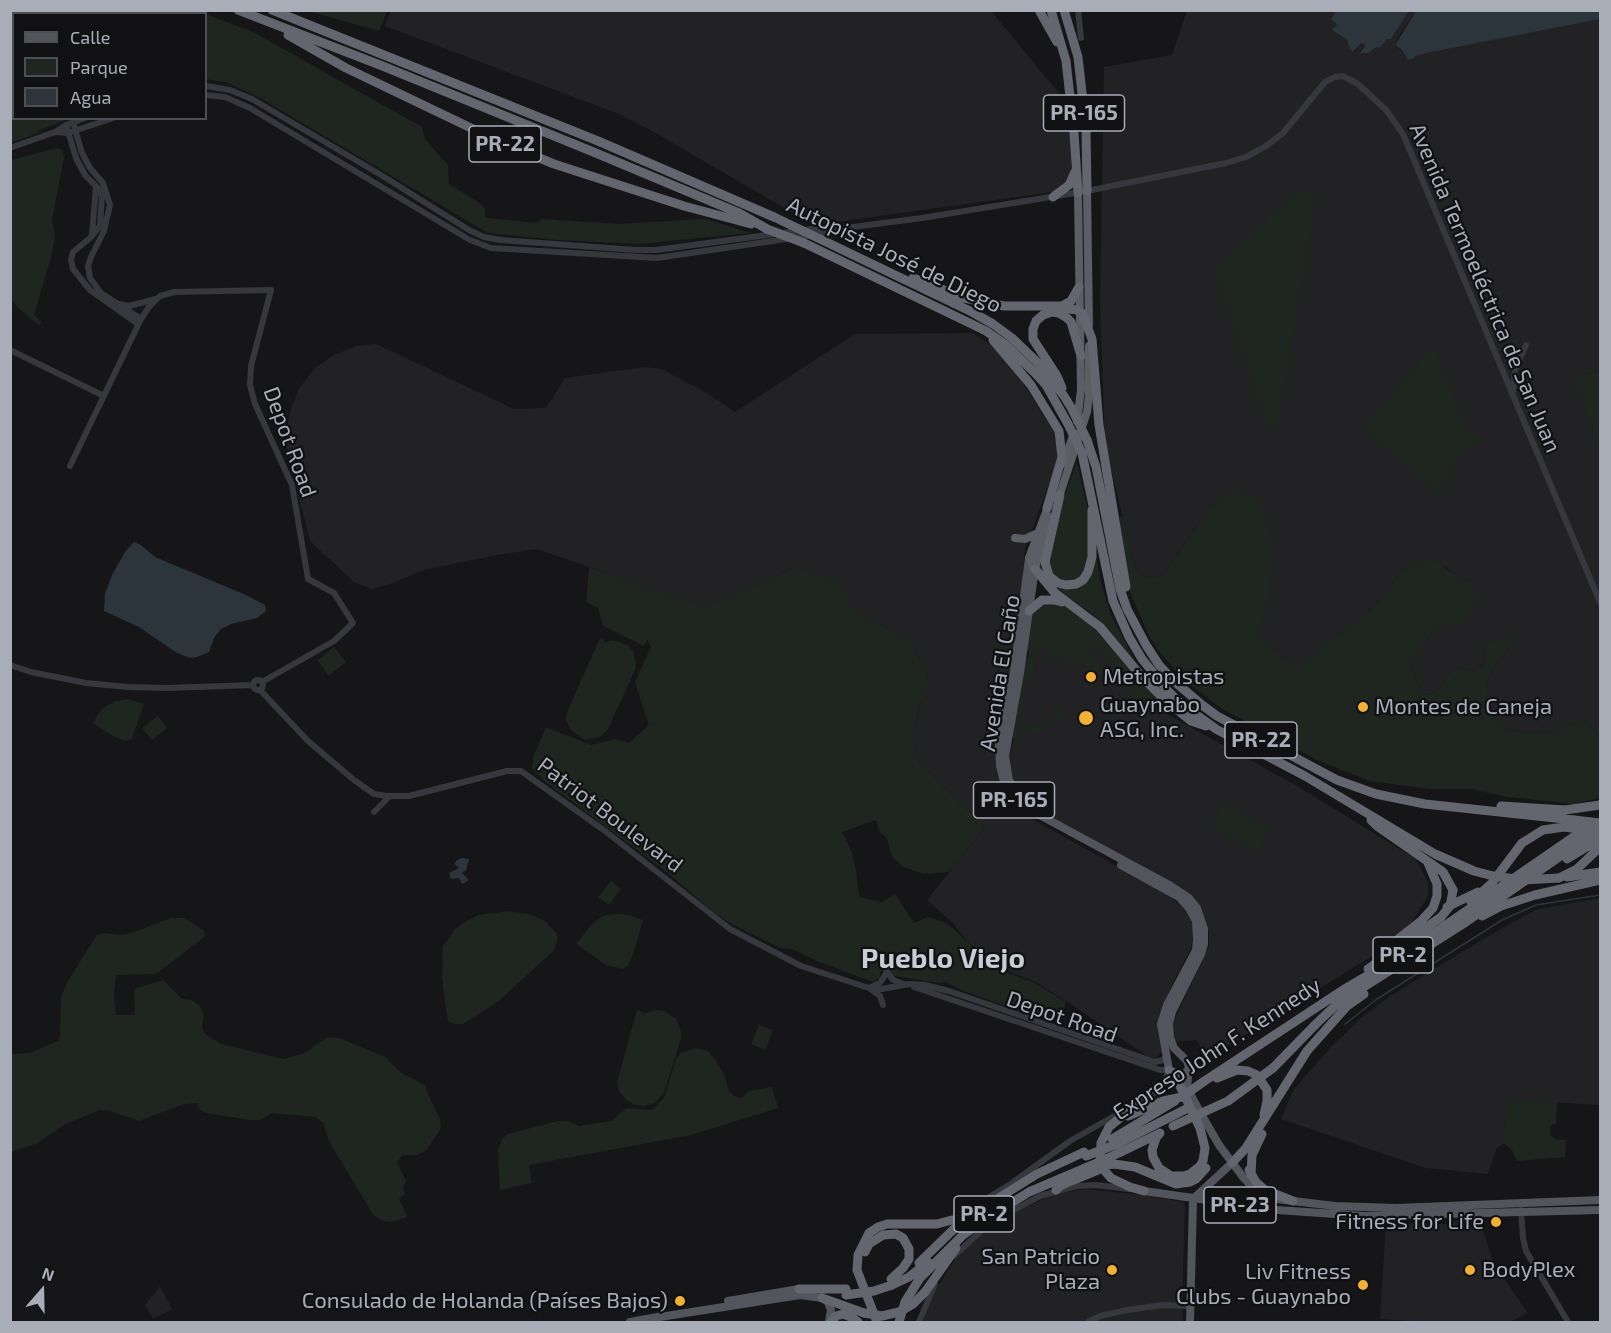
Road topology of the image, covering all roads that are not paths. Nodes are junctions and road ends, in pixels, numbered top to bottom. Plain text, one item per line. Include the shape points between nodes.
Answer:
1 (238, 10) edge
2 (272, 10) edge
3 (1039, 10) edge
4 (1051, 10) edge
5 (1064, 10) edge
6 (1068, 10) edge
7 (1078, 10) edge
8 (260, 19) junction
9 (1076, 37) junction
10 (1066, 61) junction
11 (207, 86) edge
12 (207, 95) edge
13 (80, 120) edge
14 (108, 120) edge
15 (69, 124) junction
16 (54, 132) junction
17 (72, 132) junction
18 (10, 148) edge
19 (1077, 168) junction
20 (1082, 192) junction
21 (1053, 197) junction
22 (767, 229) junction
23 (830, 230) junction
24 (889, 272) junction
25 (1079, 287) junction
26 (157, 299) junction
27 (116, 304) junction
28 (1055, 307) junction
29 (1080, 311) junction
30 (140, 321) junction
31 (986, 331) junction
32 (1089, 331) junction
33 (1526, 345) dead end
34 (10, 350) edge
35 (1081, 356) junction
36 (104, 396) junction
37 (1064, 396) junction
38 (1514, 398) junction
39 (70, 466) dead end
40 (1060, 495) junction
41 (1092, 498) junction
42 (1047, 508) junction
43 (1038, 533) junction
44 (1016, 538) dead end
45 (1029, 558) junction
46 (1035, 570) junction
47 (1600, 602) edge
48 (1073, 606) junction
49 (1029, 610) junction
50 (1134, 622) junction
51 (10, 665) edge
52 (262, 682) junction
53 (253, 685) junction
54 (260, 690) junction
55 (1216, 729) junction
56 (390, 796) junction
57 (1425, 804) junction
58 (1600, 805) edge
59 (1361, 809) junction
60 (374, 812) dead end
61 (1600, 821) edge
62 (1600, 830) edge
63 (1600, 838) edge
64 (1600, 847) edge
65 (1425, 858) junction
66 (1545, 867) junction
67 (1600, 872) edge
68 (1559, 878) junction
69 (1600, 880) edge
70 (1486, 890) junction
71 (1463, 924) junction
72 (1393, 969) junction
73 (909, 984) junction
74 (869, 988) junction
75 (885, 988) joint
76 (1343, 990) junction
77 (883, 1005) dead end
78 (1167, 1054) junction
79 (1297, 1067) junction
80 (1168, 1070) junction
81 (1188, 1070) junction
82 (1226, 1071) junction
83 (1137, 1104) junction
84 (1190, 1107) junction
85 (1202, 1117) junction
86 (1160, 1133) junction
87 (1256, 1133) junction
88 (1114, 1143) junction
89 (1246, 1148) junction
90 (1087, 1160) junction
91 (1232, 1163) junction
92 (1251, 1174) junction
93 (1056, 1190) junction
94 (1144, 1191) junction
95 (1193, 1198) junction
96 (1600, 1200) edge
97 (1293, 1201) junction
98 (1520, 1203) junction
99 (1600, 1210) edge
100 (1521, 1212) junction
101 (968, 1218) junction
102 (997, 1219) junction
103 (952, 1220) joint
104 (867, 1237) junction
105 (892, 1282) junction
106 (865, 1283) junction
107 (799, 1292) junction
108 (822, 1299) junction
109 (1189, 1305) junction
110 (862, 1319) edge
111 (630, 1323) edge
112 (830, 1323) edge
113 (877, 1323) edge
114 (883, 1323) edge
115 (899, 1323) edge
116 (919, 1323) edge
117 (1088, 1323) edge
118 (1190, 1323) edge
119 (1568, 1323) edge

1 - 8 highway, Autopista José de Diego / PR-22
2 - 24 highway, Autopista José de Diego / PR-22, bridge via 598,141
3 - 10 highway
4 - 10 highway, Avenida El Caño / PR-165
5 - 9 highway, Avenida El Caño / PR-165
6 - 9 highway
7 - 9 street
8 - 22 highway, Autopista José de Diego / PR-22 via 591,151 739,213
8 - 22 highway, Autopista José de Diego / PR-22 via 346,68 496,140 554,164
9 - 20 highway, Avenida El Caño / PR-165 via 1086,128
10 - 19 highway, Avenida El Caño / PR-165
11 - 23 street via 252,99 469,231 493,239 656,250 819,228
12 - 23 street via 225,97 250,108 470,240 491,248 649,259
13 - 15 street
14 - 17 street
15 - 16 street
15 - 17 street
16 - 17 street
16 - 18 street
17 - 27 street via 90,168 103,183 110,205 88,273 92,283
17 - 30 street via 76,158 101,192 100,226 73,252 73,269 96,295
19 - 20 highway, Avenida El Caño / PR-165
19 - 21 highway via 1069,185
20 - 21 street
20 - 25 highway, Avenida El Caño / PR-165
20 - 32 highway, Avenida El Caño / PR-165
20 - 38 street, Avenida Termoeléctrica de San Juan via 1246,157 1283,133 1325,82 1343,76 1386,110 1402,134
21 - 23 street
22 - 31 highway, Autopista José de Diego / PR-22, bridge
24 - 28 highway via 988,304
24 - 37 highway, Autopista José de Diego / PR-22 via 972,312 1012,338
25 - 28 highway via 1071,301
25 - 29 highway, Avenida El Caño / PR-165
26 - 27 street via 129,306
26 - 30 street
26 - 52 street, Depot Road via 174,292 271,290 251,366 250,385 292,485 308,579 334,593 353,623 334,641
27 - 30 street
28 - 29 highway
29 - 32 highway
29 - 35 highway, Avenida El Caño / PR-165
30 - 36 street
31 - 41 highway, Autopista José de Diego / PR-22, bridge via 1046,385 1082,453
31 - 42 highway via 1021,372 1059,430 1062,458
32 - 40 highway, Avenida El Caño / PR-165 via 1087,412
32 - 50 highway via 1099,425
33 - 38 street via 1515,370
34 - 36 street
35 - 37 highway via 1067,318 1052,312 1038,318 1033,339 1058,376
35 - 42 highway, Avenida El Caño / PR-165 via 1079,412
36 - 39 street
37 - 50 highway, Autopista José de Diego / PR-22, bridge via 1096,467 1120,589
38 - 47 street, Avenida Termoeléctrica de San Juan
40 - 41 highway via 1045,566 1051,578 1066,585 1083,580 1091,566
40 - 46 highway, Avenida El Caño / PR-165
41 - 55 highway, Autopista José de Diego / PR-22 via 1113,601 1129,637 1168,691
42 - 43 highway, Avenida El Caño / PR-165
43 - 44 highway
43 - 45 highway, Avenida El Caño / PR-165
45 - 46 highway
45 - 78 main road, Avenida El Caño / PR-165 via 1014,671 999,745 1002,775 1025,810 1179,897 1193,915 1196,951 1162,1020
46 - 48 highway via 1047,587
46 - 49 main road, Avenida El Caño / PR-165
48 - 49 highway via 1046,600
48 - 55 highway via 1100,627 1178,711 1191,721
49 - 81 main road, Avenida El Caño / PR-165 via 1005,756 1009,780 1034,812 1172,886 1197,908 1203,922 1204,944 1169,1024 1174,1048 1187,1061
50 - 57 highway, Autopista José de Diego / PR-22 via 1159,665 1217,716 1338,780 1376,794
51 - 53 street via 86,683 128,687
52 - 53 street via 256,680
52 - 54 street
53 - 54 street
54 - 56 street, Patriot Boulevard via 308,741 354,780 374,794
55 - 59 highway, Autopista José de Diego / PR-22
56 - 60 street
56 - 74 street, Patriot Boulevard via 521,771 730,929 801,966
57 - 58 highway via 1457,802 1565,810
57 - 61 highway, Autopista José de Diego / PR-22, bridge
59 - 65 highway via 1377,826
59 - 68 highway, Autopista José de Diego / PR-22, bridge via 1474,872 1523,880
61 - 76 highway, Expreso John F. Kennedy / PR-2 via 1419,944
62 - 66 highway, Expreso John F. Kennedy / PR-2
62 - 70 highway, bridge via 1543,830 1522,843
63 - 66 highway
64 - 68 highway via 1577,869
65 - 70 highway via 1437,884 1433,908 1383,951 1448,906
65 - 76 highway, bridge via 1443,872 1453,890 1450,906 1441,917
66 - 71 highway, Expreso John F. Kennedy / PR-2
67 - 68 highway, Autopista José de Diego / PR-22
69 - 71 highway via 1535,895
70 - 76 highway
71 - 72 highway, Expreso John F. Kennedy / PR-2
72 - 79 highway via 1340,1014
72 - 86 highway, Expreso John F. Kennedy / PR-2, bridge via 1331,1009 1273,1068 1228,1101
73 - 74 street via 893,980 886,972 880,983
73 - 75 street, Depot Road
73 - 78 street, Depot Road via 950,991 1155,1062
73 - 80 street, Depot Road
74 - 75 street, Patriot Boulevard
74 - 77 street
76 - 82 highway, Expreso John F. Kennedy / PR-2
78 - 80 main road, Avenida El Caño / PR-165
79 - 87 highway
79 - 92 highway via 1256,1144
80 - 81 main road via 1178,1074
80 - 83 street via 1161,1089
80 - 84 highway
81 - 85 main road, PR-23 via 1187,1088
82 - 87 highway via 1248,1071 1265,1086 1266,1109
82 - 88 highway, Expreso John F. Kennedy / PR-2, bridge via 1203,1082
83 - 88 highway via 1112,1123
83 - 103 street via 1050,1154
84 - 86 highway via 1205,1148 1196,1171 1177,1177 1160,1168 1152,1150
84 - 88 highway
85 - 90 highway, bridge via 1211,1153 1207,1166 1190,1182 1176,1184 1128,1165
85 - 91 main road, PR-23
86 - 88 highway, Expreso John F. Kennedy
87 - 89 highway
88 - 90 highway, bridge
88 - 90 highway, Expreso John F. Kennedy / PR-2
88 - 94 highway via 1100,1155 1104,1170 1115,1181
89 - 91 highway
89 - 92 highway via 1245,1160
90 - 93 highway via 1071,1181
90 - 101 highway, Expreso John F. Kennedy / PR-2 via 1037,1174
90 - 105 highway, Expreso John F. Kennedy / PR-2 via 990,1210 916,1271
90 - 115 highway via 963,1235 920,1278 905,1302
91 - 95 main road
91 - 97 main road, PR-23 via 1261,1194
92 - 97 highway via 1265,1190
93 - 94 street via 1096,1185
93 - 102 street
94 - 95 main road
95 - 100 main road, PR-23 via 1364,1216
95 - 109 main road
96 - 98 main road, PR-23
97 - 98 main road, PR-23 via 1381,1208
98 - 100 street
99 - 100 main road, PR-23
100 - 119 street via 1526,1251
101 - 104 highway via 934,1229 884,1229
101 - 105 highway, Expreso John F. Kennedy / PR-2
102 - 110 highway, bridge via 978,1228 958,1246 913,1304 899,1312
102 - 116 street via 949,1263
103 - 104 highway via 882,1225
104 - 106 highway via 857,1259 857,1270
105 - 106 highway via 906,1265 910,1252 903,1238 892,1233 877,1237 866,1249
105 - 107 highway, Expreso John F. Kennedy / PR-2 via 846,1292
106 - 113 highway
106 - 114 highway
107 - 108 main road
107 - 111 main road, PR-2 via 753,1296
108 - 110 highway via 846,1306
108 - 112 main road via 831,1310
109 - 117 street via 1119,1311
109 - 118 main road
110 - 112 highway via 843,1314

